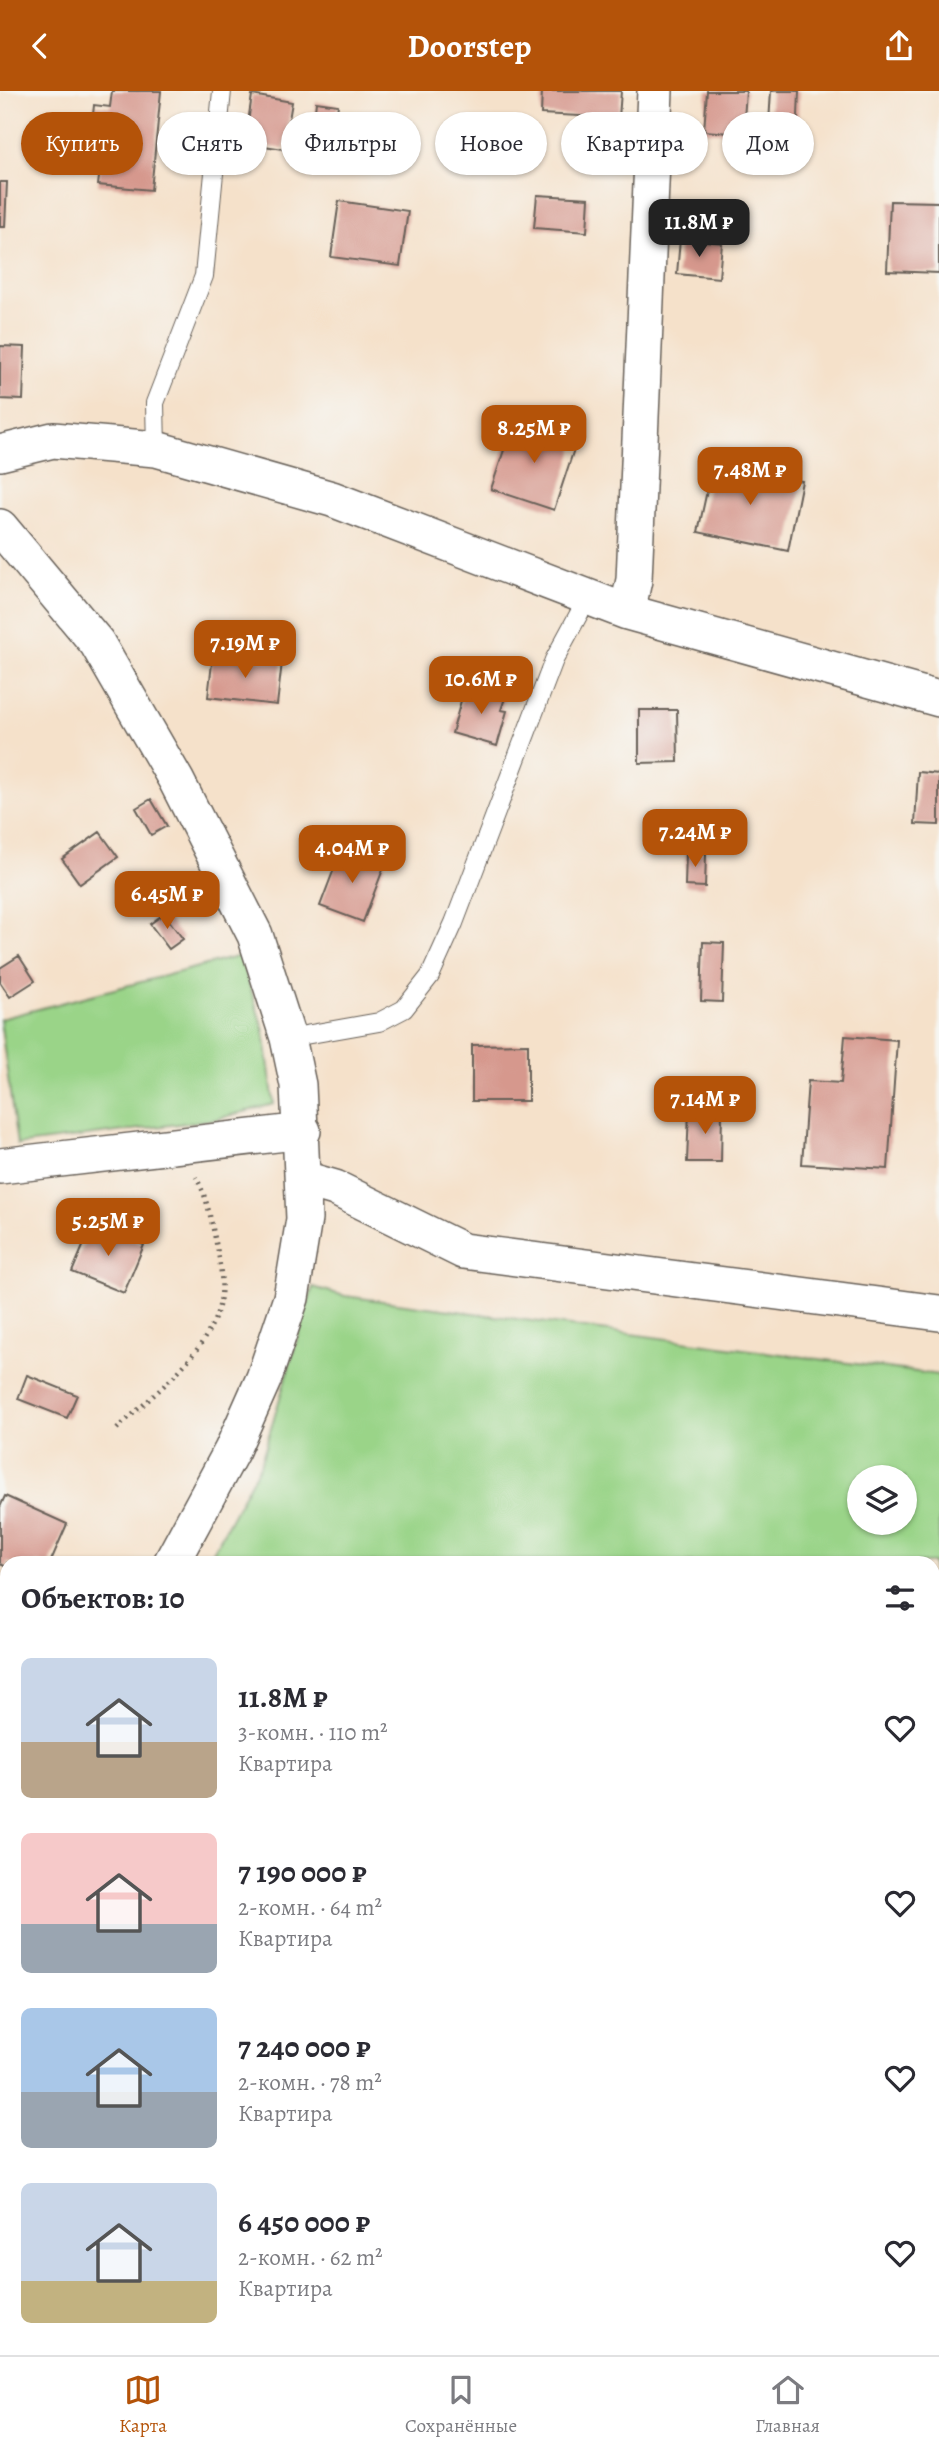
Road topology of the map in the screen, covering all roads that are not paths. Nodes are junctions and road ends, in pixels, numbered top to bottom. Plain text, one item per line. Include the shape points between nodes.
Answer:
1 (222, 91) edge
2 (655, 91) edge
3 (156, 449) junction
4 (0, 453) edge
5 (0, 527) edge
6 (588, 597) junction
7 (627, 612) junction
8 (939, 699) edge
9 (288, 1038) junction
10 (303, 1131) junction
11 (0, 1166) edge
12 (304, 1179) junction
13 (939, 1314) edge
14 (175, 1556) edge

1 - 3 lane via 204,276 155,403
2 - 7 street via 634,580
3 - 4 street via 53,440
3 - 6 street via 332,499
5 - 9 street via 97,643 176,780 255,935
6 - 7 street
6 - 9 lane via 554,660 430,976 404,1009 379,1022
7 - 8 street
9 - 10 street
10 - 11 street
10 - 12 street
12 - 13 street via 335,1188 463,1251
12 - 14 street via 304,1219 292,1298 232,1450

